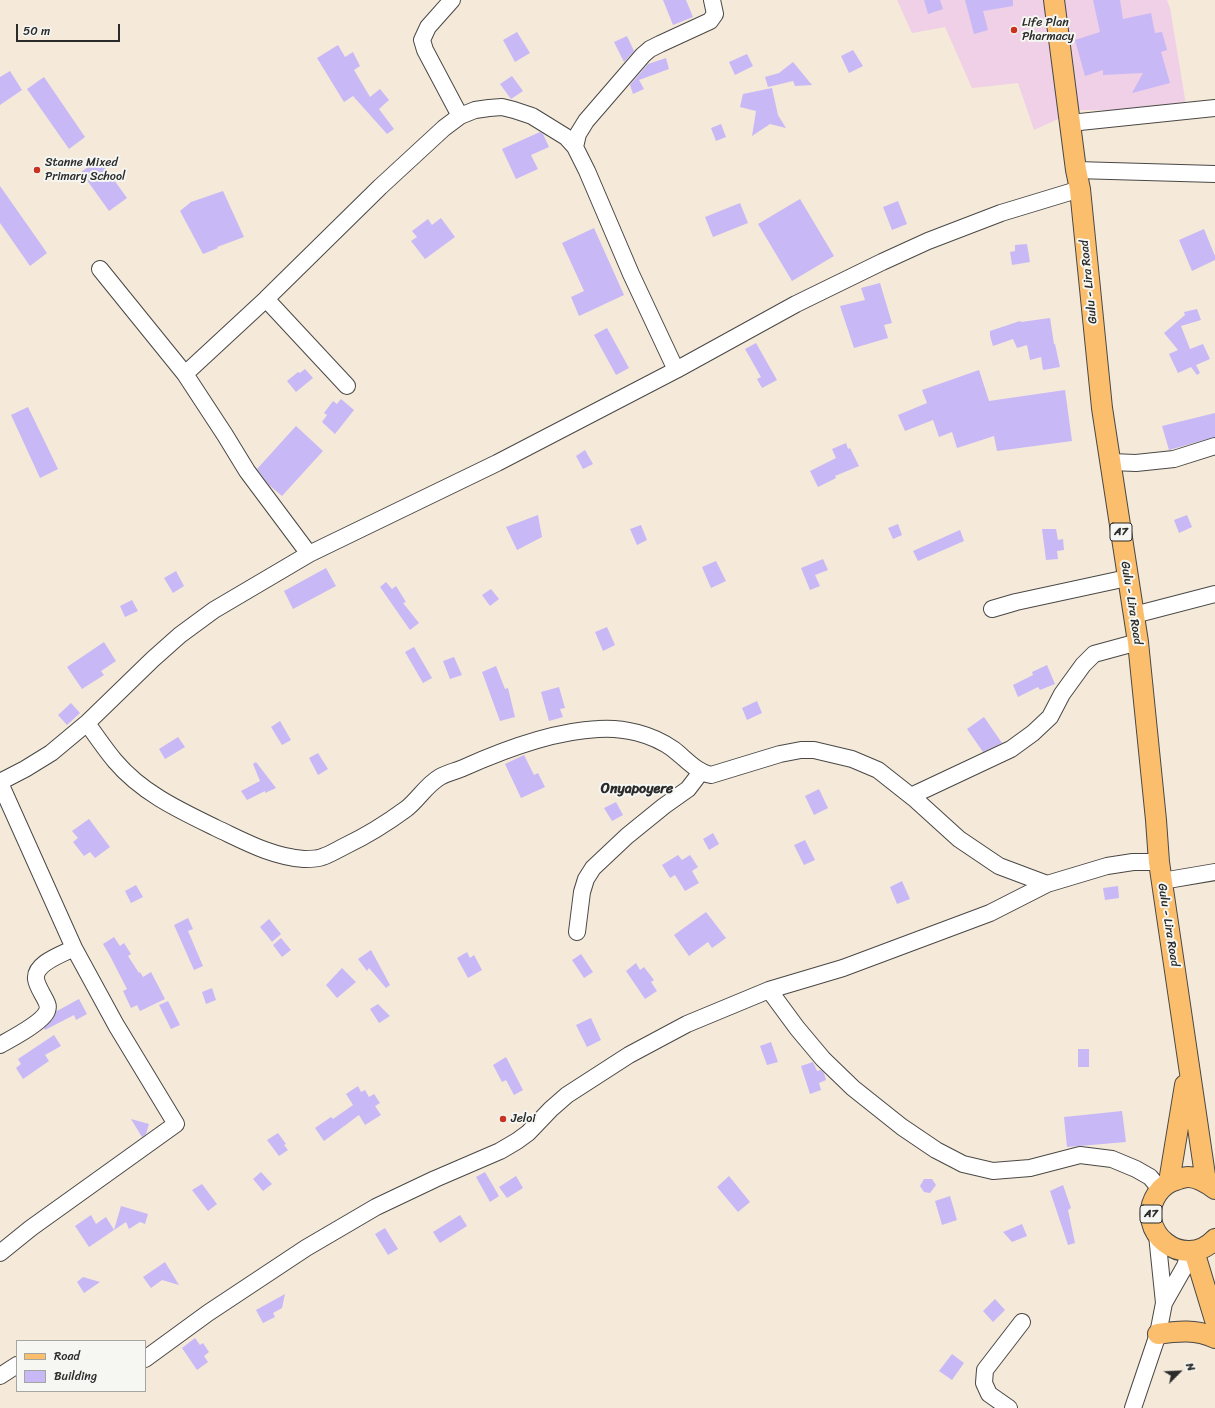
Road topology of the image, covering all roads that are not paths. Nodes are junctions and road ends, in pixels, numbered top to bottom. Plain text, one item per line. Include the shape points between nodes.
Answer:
1 (452, 0) edge
2 (712, 0) edge
3 (1054, 0) edge
4 (1215, 108) edge
5 (460, 116) junction
6 (1070, 123) junction
7 (575, 147) junction
8 (1215, 174) edge
9 (1078, 179) junction
10 (100, 269) dead end
11 (266, 299) junction
12 (676, 370) junction
13 (185, 374) junction
14 (346, 386) dead end
15 (1215, 446) edge
16 (1111, 462) junction
17 (309, 554) junction
18 (1127, 578) junction
19 (1215, 594) edge
20 (992, 609) dead end
21 (1134, 616) junction
22 (1138, 642) junction
23 (87, 723) junction
24 (701, 772) junction
25 (0, 783) edge
26 (911, 796) junction
27 (1160, 871) junction
28 (1215, 872) edge
29 (1048, 884) junction
30 (577, 932) dead end
31 (74, 948) junction
32 (769, 990) junction
33 (0, 1045) edge
34 (1189, 1064) junction
35 (1165, 1185) junction
36 (1210, 1186) edge
37 (1157, 1235) junction
38 (1215, 1239) edge
39 (1192, 1251) junction
40 (0, 1253) edge
41 (1164, 1303) junction
42 (1215, 1320) edge
43 (1022, 1322) dead end
44 (1158, 1334) junction
45 (1215, 1338) edge
46 (146, 1358) edge
47 (16, 1366) edge
48 (0, 1376) edge
49 (1009, 1408) edge
50 (1132, 1408) edge

1 - 5 street via 428,27 422,40
2 - 7 street via 715,14 710,21 650,49 643,55 586,121 578,134
3 - 6 main road, Gulu - Lira Road / A7
4 - 6 street
5 - 7 street via 489,108 502,107 514,110 532,116 566,137
5 - 11 street via 380,188
6 - 9 main road, Gulu - Lira Road / A7
7 - 12 street
8 - 9 street
9 - 12 street via 1001,214 928,241 796,304
9 - 16 main road, Gulu - Lira Road / A7 via 1102,408
10 - 13 street
11 - 13 street
11 - 14 street
12 - 17 street via 497,463
13 - 17 street via 247,471
15 - 16 street via 1162,460
16 - 18 main road, Gulu - Lira Road / A7
17 - 23 street via 220,606 180,635
18 - 20 street
18 - 21 main road, Gulu - Lira Road / A7
19 - 21 street
21 - 22 main road, Gulu - Lira Road / A7
22 - 26 street via 1094,654 1078,670 1050,716 1011,749
22 - 27 main road, Gulu - Lira Road / A7
23 - 24 street via 115,761 136,782 158,798 252,845 274,853 305,859 321,858 361,838 407,808 440,777 502,751 562,734 598,728 620,729 655,738
23 - 25 street via 51,753
24 - 26 street via 711,775 780,754 814,750 852,759 878,770
24 - 30 street via 688,789 627,836 593,868 582,892
25 - 31 street
26 - 29 street via 959,839 999,866
27 - 28 street
27 - 29 street via 1132,862 1107,866
27 - 34 main road, Gulu - Lira Road / A7
29 - 32 street via 990,913 843,968
31 - 33 street via 43,964 36,974 37,984 48,1003 46,1013 29,1028
31 - 40 street via 116,1025 176,1124
32 - 35 street via 823,1059 853,1088 936,1150 963,1164 993,1171 1030,1168 1080,1155 1112,1159
32 - 46 street via 687,1024 630,1055 567,1095 517,1141 376,1207 306,1248 208,1313
34 - 35 main road, A7
34 - 36 main road, A7 via 1196,1122
35 - 36 main road, A7 via 1187,1177
35 - 37 main road, A7 via 1154,1199 1151,1212 1152,1224
37 - 39 main road, A7 via 1166,1244 1178,1250
37 - 41 street
38 - 39 main road via 1203,1248
39 - 41 street
39 - 42 main road
41 - 44 street
43 - 49 street via 985,1370 984,1383 989,1394
44 - 45 main road via 1178,1331 1200,1333
44 - 50 street
47 - 48 street

